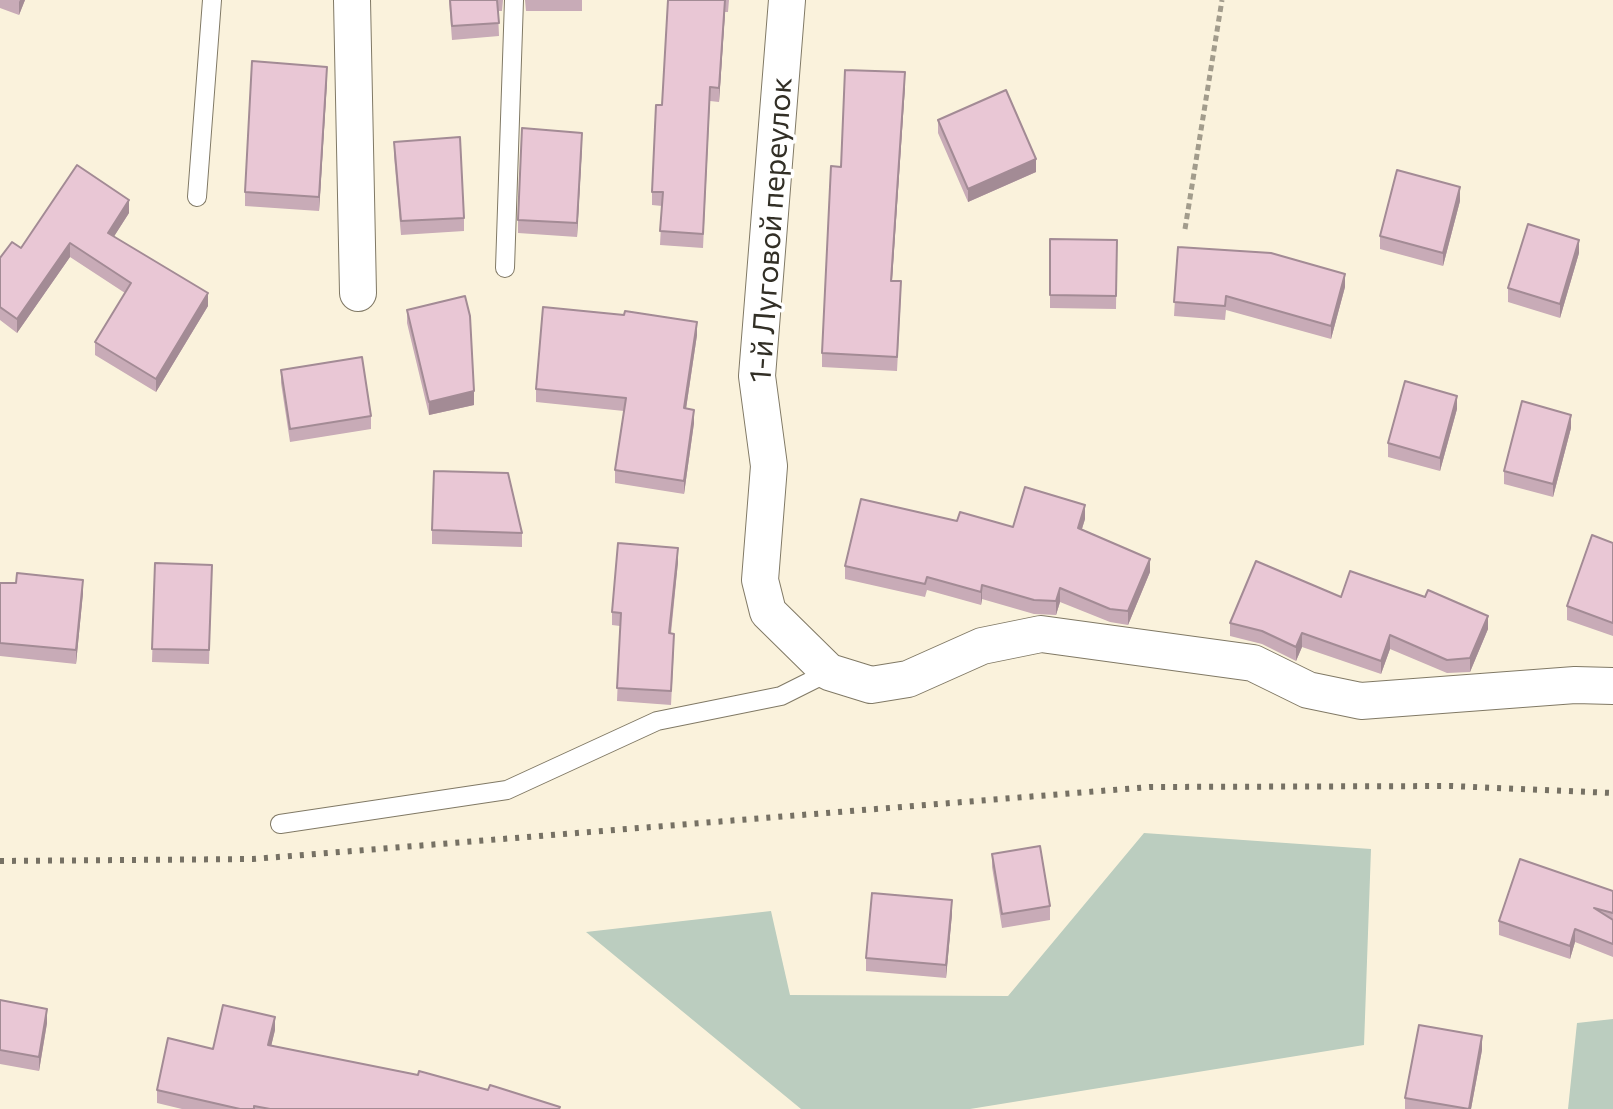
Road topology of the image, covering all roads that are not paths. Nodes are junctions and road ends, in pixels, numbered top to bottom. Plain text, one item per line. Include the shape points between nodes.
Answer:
1 (212, 0) edge
2 (352, 0) edge
3 (514, 0) edge
4 (787, 0) edge
5 (197, 197) dead end
6 (505, 268) dead end
7 (358, 293) dead end
8 (829, 672) junction
9 (1613, 686) edge
10 (280, 824) dead end

1 - 5 lane
2 - 7 street
3 - 6 lane
4 - 8 street, 1-й Луговой переулок via 757,376 769,466 760,580 768,612
8 - 9 street via 871,685 908,679 982,646 1041,634 1253,663 1308,690 1361,701
8 - 10 lane via 781,696 657,721 507,790

